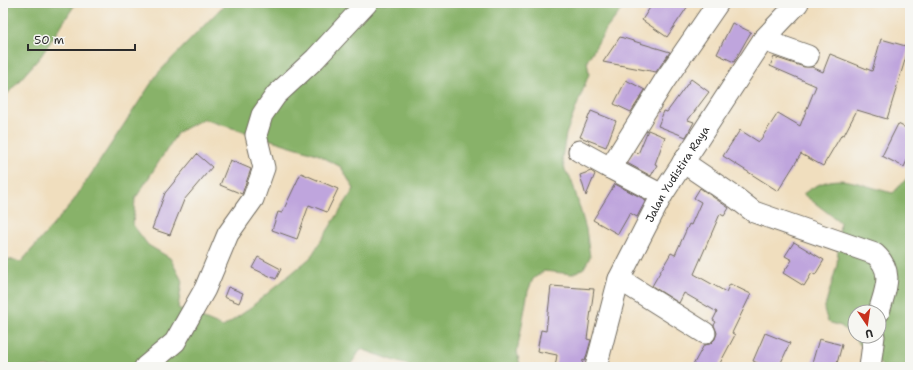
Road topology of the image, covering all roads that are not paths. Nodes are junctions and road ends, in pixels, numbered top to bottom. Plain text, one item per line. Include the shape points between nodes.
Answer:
1 (367, 3) edge
2 (718, 3) edge
3 (798, 3) edge
4 (763, 40) junction
5 (808, 56) dead end
6 (579, 151) dead end
7 (683, 162) junction
8 (610, 168) junction
9 (662, 195) junction
10 (619, 279) junction
11 (881, 304) edge
12 (705, 333) dead end
13 (873, 344) edge
14 (145, 367) edge
15 (596, 367) edge
16 (870, 367) edge

1 - 14 street via 315,59 276,95 262,115 256,135 264,168 253,199 228,234 205,289 174,342
2 - 8 street via 665,80
3 - 4 street, Jalan Yudistira Raya
4 - 5 street
4 - 7 street, Jalan Yudistira Raya
6 - 8 street
7 - 9 street, Jalan Yudistira Raya
7 - 11 street via 754,212 875,254 882,261 888,276
8 - 9 street
9 - 10 street, Jalan Yudistira Raya
10 - 12 street
10 - 15 street, Jalan Yudistira Raya
13 - 16 street

